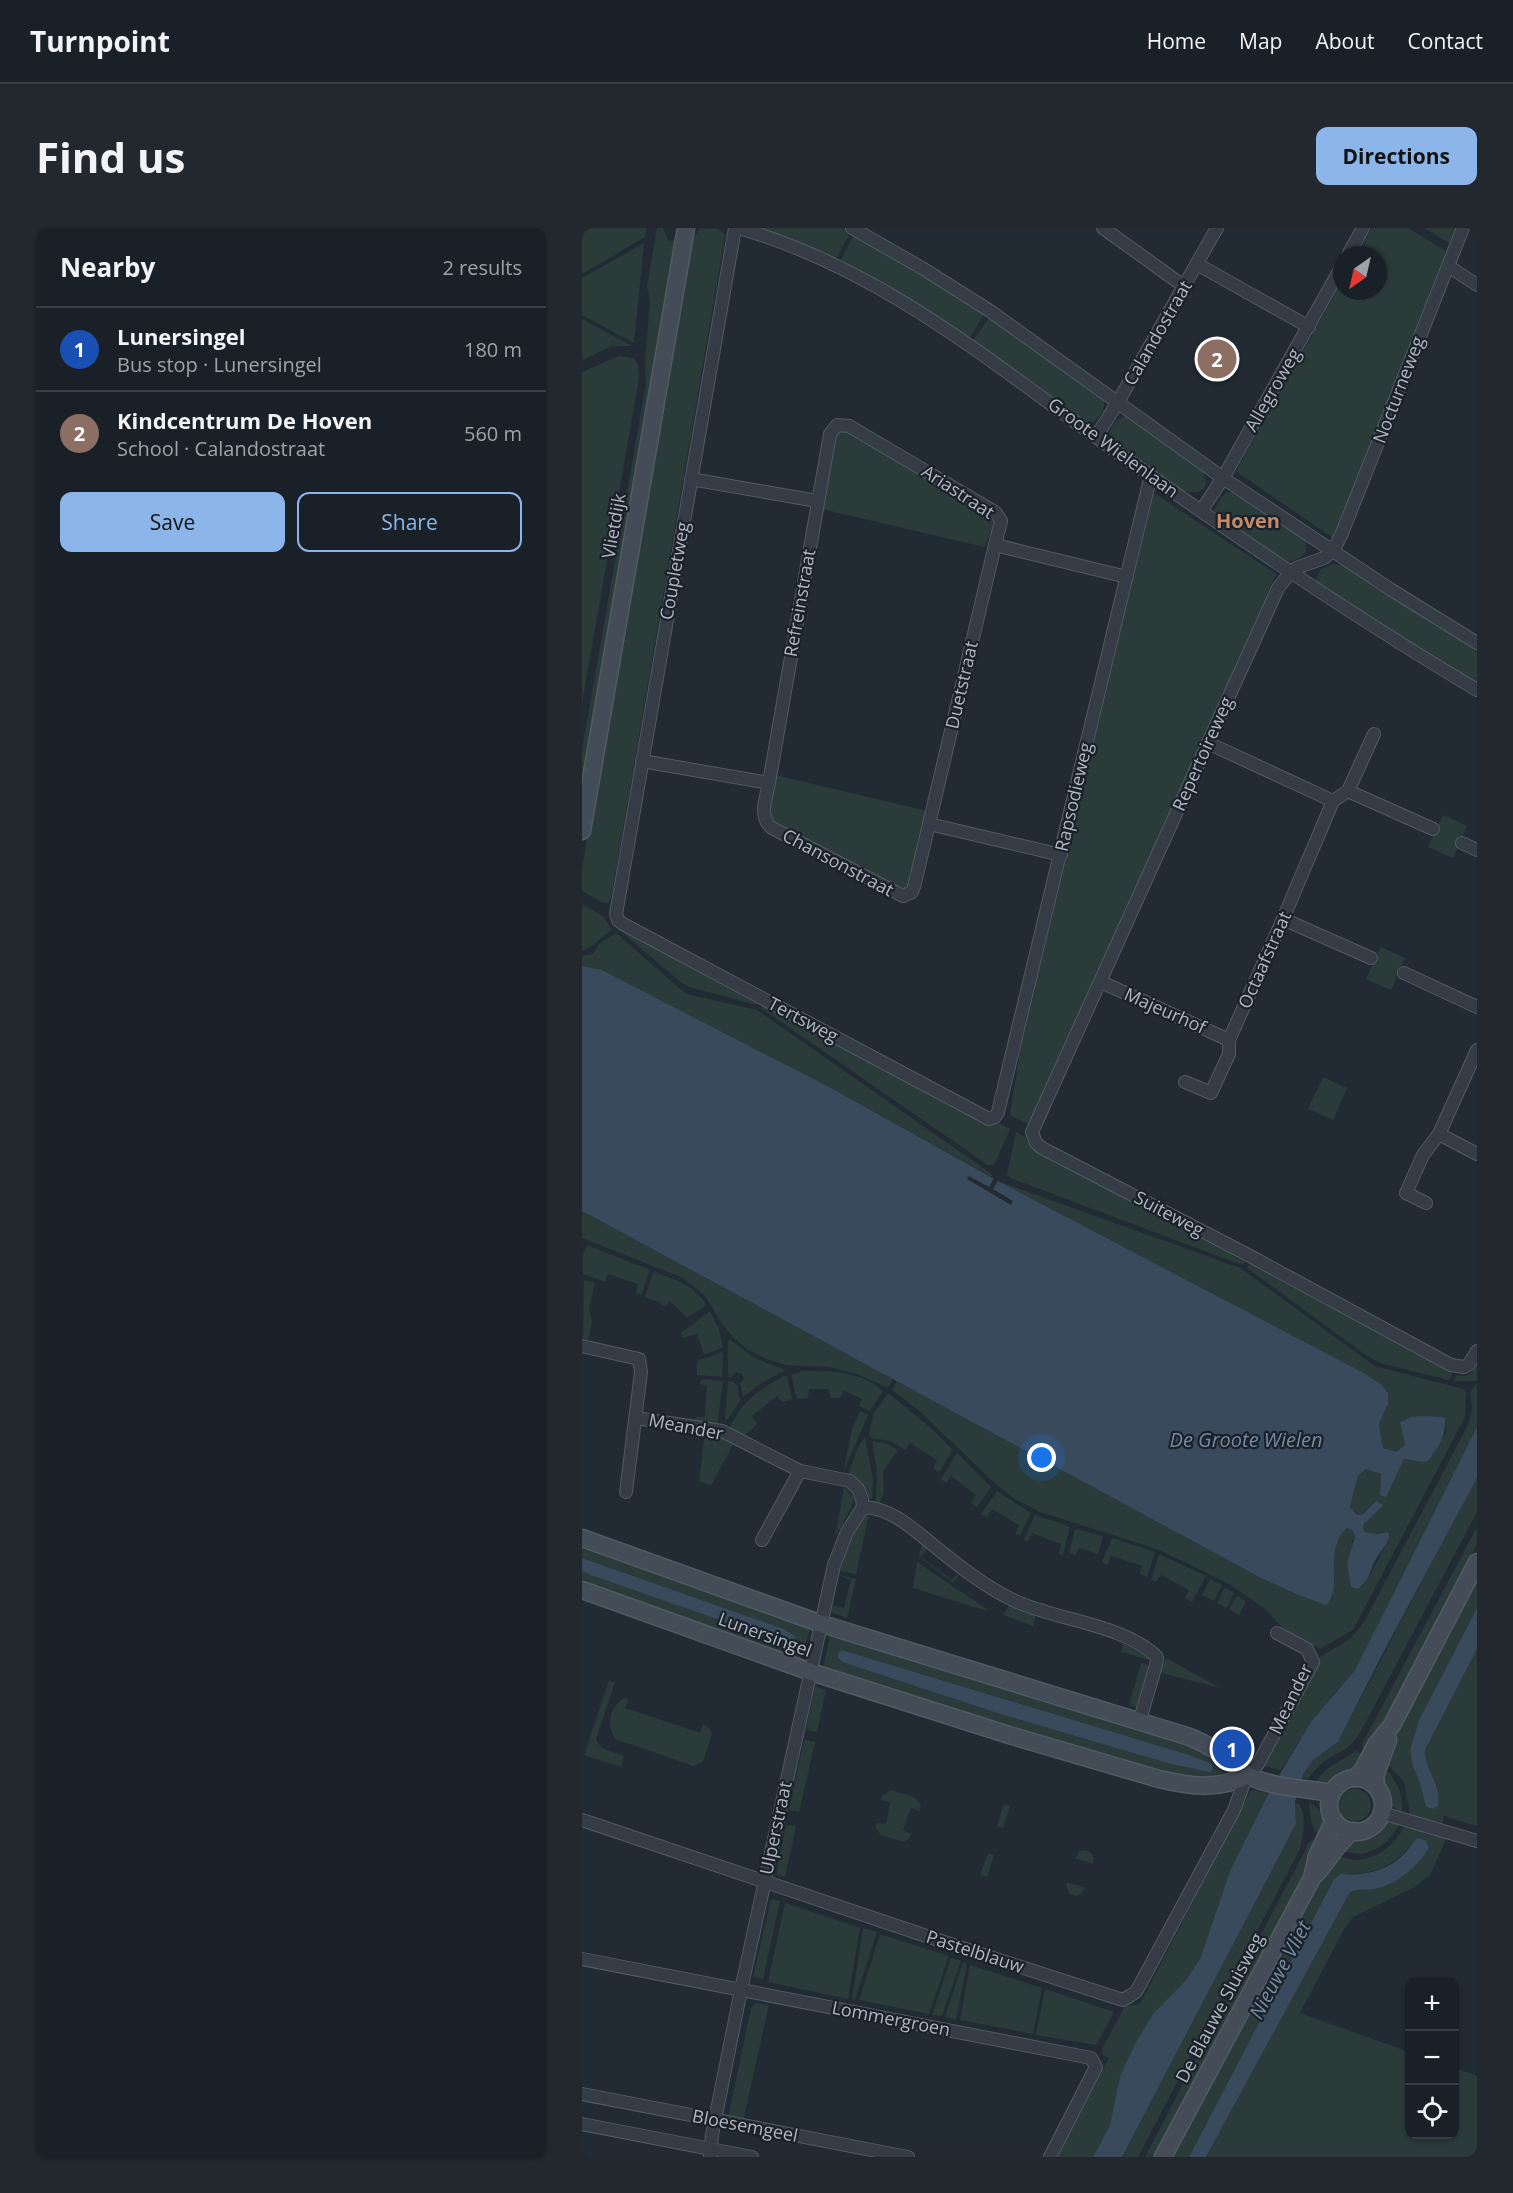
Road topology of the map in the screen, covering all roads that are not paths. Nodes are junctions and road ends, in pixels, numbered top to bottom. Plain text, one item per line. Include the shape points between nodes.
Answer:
1 (686, 228) edge
2 (735, 228) edge
3 (739, 228) edge
4 (1103, 228) edge
5 (1217, 228) edge
6 (1363, 228) edge
7 (1463, 228) edge
8 (856, 229) edge
9 (1353, 246) edge
10 (1197, 264) junction
11 (1448, 266) junction
12 (1333, 283) edge
13 (1477, 285) edge
14 (1185, 287) junction
15 (1309, 327) junction
16 (1118, 402) junction
17 (837, 425) joint
18 (1096, 437) junction
19 (1151, 475) junction
20 (1223, 478) junction
21 (691, 479) junction
22 (818, 501) junction
23 (1201, 510) junction
24 (995, 546) junction
25 (1333, 551) junction
26 (1290, 573) junction
27 (1127, 577) junction
28 (1477, 643) edge
29 (1477, 690) edge
30 (1374, 734) dead end
31 (1208, 743) junction
32 (642, 761) junction
33 (769, 783) junction
34 (1348, 791) junction
35 (1334, 801) junction
36 (929, 824) junction
37 (1433, 830) dead end
38 (582, 831) edge
39 (1462, 843) dead end
40 (1477, 850) edge
41 (1061, 855) junction
42 (616, 914) joint
43 (1283, 919) junction
44 (1371, 958) dead end
45 (1404, 973) dead end
46 (1101, 982) junction
47 (1477, 1007) edge
48 (1229, 1040) junction
49 (1477, 1050) edge
50 (1185, 1082) dead end
51 (995, 1117) joint
52 (1439, 1134) junction
53 (1477, 1154) edge
54 (1426, 1203) dead end
55 (582, 1346) edge
56 (1477, 1351) edge
57 (636, 1418) junction
58 (800, 1471) junction
59 (626, 1492) dead end
60 (863, 1507) junction
61 (582, 1538) edge
62 (762, 1540) dead end
63 (1477, 1562) edge
64 (582, 1590) edge
65 (822, 1624) junction
66 (1277, 1633) dead end
67 (811, 1672) junction
68 (1139, 1722) junction
69 (1392, 1725) junction
70 (1253, 1777) junction
71 (1355, 1778) junction
72 (1376, 1786) junction
73 (1332, 1806) junction
74 (1382, 1812) junction
75 (582, 1820) edge
76 (1353, 1831) junction
77 (1477, 1841) edge
78 (1312, 1878) junction
79 (764, 1880) junction
80 (582, 1959) edge
81 (741, 1990) junction
82 (582, 2094) edge
83 (716, 2120) junction
84 (582, 2124) edge
85 (710, 2153) edge
86 (752, 2157) edge
87 (908, 2157) edge
88 (1050, 2157) edge
89 (1163, 2157) edge

1 - 38 street, Vlietdijk
2 - 21 street, Coupletweg
3 - 18 street, Groote Wielenlaan via 821,257 904,303 969,343
4 - 14 street
5 - 10 street, Calandostraat
6 - 9 street
7 - 11 street, Nocturneweg
8 - 16 street via 990,311
10 - 14 street, Calandostraat
10 - 15 street
11 - 13 street
11 - 25 street, Nocturneweg via 1368,473
12 - 15 street, Allegroweg
14 - 16 street, Calandostraat
15 - 20 street, Allegroweg
16 - 18 street, Calandostraat
16 - 20 street
17 - 22 street, Refreinstraat via 830,434
17 - 24 street, Ariastraat via 849,426 995,512 1001,520
18 - 19 street, Groote Wielenlaan
19 - 23 street, Groote Wielenlaan
19 - 27 street, Rapsodieweg
20 - 23 street, Allegroweg
20 - 25 street
21 - 22 street
21 - 32 street, Coupletweg
22 - 33 street, Refreinstraat
23 - 26 street, Groote Wielenlaan
24 - 27 street, Ariastraat
24 - 36 street, Duetstraat
25 - 26 street
25 - 28 street
26 - 29 street, Groote Wielenlaan
26 - 31 street, Repertoireweg via 1278,588
27 - 41 street, Rapsodieweg
30 - 34 street
31 - 35 street
31 - 46 street, Repertoireweg
32 - 33 street
32 - 42 street, Coupletweg
33 - 36 street, Chansonstraat via 764,813 767,824 903,896 914,887
34 - 35 street
34 - 37 street
35 - 43 street, Octaafstraat
36 - 41 street
39 - 40 street
41 - 51 street, Rapsodieweg
42 - 51 street, Tertsweg via 623,924 981,1115
43 - 44 street
43 - 48 street, Octaafstraat
45 - 47 street
46 - 48 street, Majeurhof
46 - 56 street, Suiteweg via 1032,1132 1036,1143 1458,1367 1469,1364
48 - 50 street, Octaafstraat via 1228,1054 1211,1094
49 - 52 street
52 - 53 street
52 - 54 street via 1423,1155 1406,1193
55 - 57 street, Meander via 639,1359
57 - 58 street, Meander via 722,1431
57 - 59 street, Meander
58 - 60 street, Meander via 850,1481 858,1489
58 - 62 street
60 - 65 street, Ulperstraat via 836,1559
60 - 68 street via 895,1516 967,1572 1013,1600 1124,1636 1151,1651 1157,1657 1156,1665
61 - 65 street, Lunersingel
63 - 69 street
64 - 67 street, Lunersingel
65 - 67 street, Ulperstraat
65 - 68 street, Lunersingel
66 - 70 street, Meander via 1307,1649 1313,1662
67 - 70 street, Lunersingel via 1181,1785 1222,1786
67 - 79 street, Ulperstraat
68 - 70 street, Lunersingel via 1211,1747
69 - 71 street
69 - 72 street via 1375,1776
70 - 73 street, Lunersingel
70 - 79 street, Pastelblauw via 1136,1992 1124,2000
71 - 72 street
71 - 73 street via 1341,1782
72 - 74 street via 1382,1798
73 - 76 street via 1340,1826
73 - 78 street, De Blauwe Sluisweg
74 - 76 street via 1371,1827
74 - 77 street
75 - 79 street, Pastelblauw
76 - 78 street, De Blauwe Sluisweg
78 - 89 street, De Blauwe Sluisweg
79 - 81 street, Ulperstraat
80 - 81 street, Lommergroen
81 - 83 street, Ulperstraat
81 - 88 street, Lommergroen via 1091,2058 1096,2067
82 - 83 street, Bloesemgeel
83 - 85 street, Ulperstraat
83 - 87 street, Bloesemgeel
84 - 85 street
85 - 86 street

